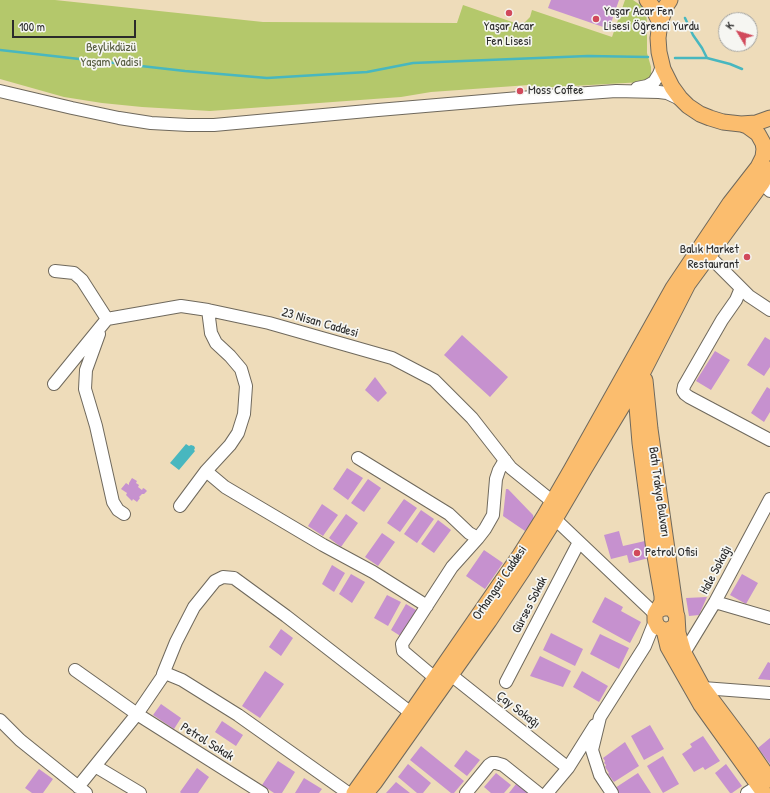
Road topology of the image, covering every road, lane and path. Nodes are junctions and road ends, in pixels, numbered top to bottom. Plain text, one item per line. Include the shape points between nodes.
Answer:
1 (647, 0) edge
2 (670, 0) edge
3 (660, 23) junction
4 (662, 66) junction
5 (0, 91) edge
6 (616, 91) junction
7 (683, 100) junction
8 (770, 118) edge
9 (741, 124) junction
10 (770, 169) edge
11 (766, 187) edge
12 (708, 255) junction
13 (55, 270) dead end
14 (741, 288) junction
15 (208, 310) junction
16 (770, 310) edge
17 (105, 322) junction
18 (637, 367) junction
19 (54, 384) dead end
20 (635, 384) junction
21 (614, 418) junction
22 (638, 427) junction
23 (770, 440) edge
24 (358, 458) dead end
25 (505, 460) junction
26 (206, 471) junction
27 (770, 499) edge
28 (552, 502) junction
29 (180, 506) dead end
30 (124, 514) dead end
31 (555, 519) junction
32 (478, 538) junction
33 (579, 542) junction
34 (716, 602) junction
35 (427, 606) junction
36 (676, 615) junction
37 (770, 618) edge
38 (658, 621) junction
39 (684, 653) junction
40 (75, 670) dead end
41 (163, 674) junction
42 (451, 675) junction
43 (435, 678) junction
44 (506, 682) dead end
45 (703, 688) junction
46 (770, 693) edge
47 (411, 713) junction
48 (137, 714) junction
49 (600, 717) junction
50 (0, 720) edge
51 (95, 766) junction
52 (568, 768) junction
53 (760, 788) edge
54 (82, 790) edge
55 (140, 793) edge
56 (262, 793) edge
57 (348, 793) edge
58 (354, 793) edge
59 (366, 793) edge
60 (466, 793) edge
61 (538, 793) edge
62 (547, 793) edge
63 (612, 793) edge

1 - 3 main road
2 - 3 main road
3 - 4 main road via 658,45
4 - 6 street via 650,84
4 - 7 main road via 672,87
5 - 6 street via 119,118 201,126
6 - 7 street via 667,93
7 - 9 main road via 700,114 723,122
8 - 9 main road via 756,123
9 - 18 main road via 758,134 764,149 763,157 673,288
10 - 11 main road
11 - 12 main road
12 - 14 street
12 - 18 main road
13 - 17 street via 74,273 82,280
14 - 16 street
14 - 23 street via 683,391 689,397
15 - 17 street, 23 Nisan Caddesi via 181,306
15 - 25 street, 23 Nisan Caddesi via 269,323 392,358 434,380 472,418
15 - 26 street via 211,334 216,343 241,369 246,386 244,414 238,433
17 - 19 street
17 - 30 street via 86,370 85,389 113,502
18 - 20 main road, Batı Trakya Bulvarı
18 - 28 main road, Orhangazi Caddesi
18 - 36 main road, Batı Trakya Bulvarı via 650,429
20 - 21 main road, Orhangazi Caddesi
20 - 22 main road, Batı Trakya Bulvarı
21 - 22 main road via 627,413 632,415
21 - 31 main road, Orhangazi Caddesi
22 - 38 main road, Batı Trakya Bulvarı via 662,596
24 - 32 street via 449,514
25 - 28 street, 23 Nisan Caddesi
25 - 32 street via 496,479 493,515
26 - 29 street
26 - 35 street via 225,487
27 - 34 street, Hale Sokağı
28 - 43 main road, Orhangazi Caddesi via 516,561
31 - 33 street
31 - 42 main road, Orhangazi Caddesi
32 - 35 street via 452,567
33 - 38 street
33 - 44 street, Gürses Sokak
34 - 37 street
34 - 39 street, Hale Sokağı
35 - 43 street via 402,644 402,651
36 - 38 main road via 670,608 663,608
36 - 39 main road, Batı Trakya Bulvarı
38 - 49 street
38 - 53 main road, Batı Trakya Bulvarı via 668,647 702,704
39 - 45 main road, Batı Trakya Bulvarı
40 - 48 street, Petrol Sokak
41 - 47 street via 194,607 215,581 223,577 234,578
41 - 48 street
41 - 57 street via 182,680 238,715
42 - 52 street, Çay Sokağı
42 - 59 main road, Orhangazi Caddesi
43 - 47 main road, Orhangazi Caddesi
45 - 46 street
45 - 53 main road, Batı Trakya Bulvarı via 748,748
47 - 58 main road, Orhangazi Caddesi
48 - 51 street
48 - 56 street, Petrol Sokak
49 - 52 street
49 - 63 street via 592,750 600,775
50 - 54 street via 20,740
51 - 54 street
51 - 55 street
52 - 62 street
60 - 61 street via 489,765 496,763 503,765

